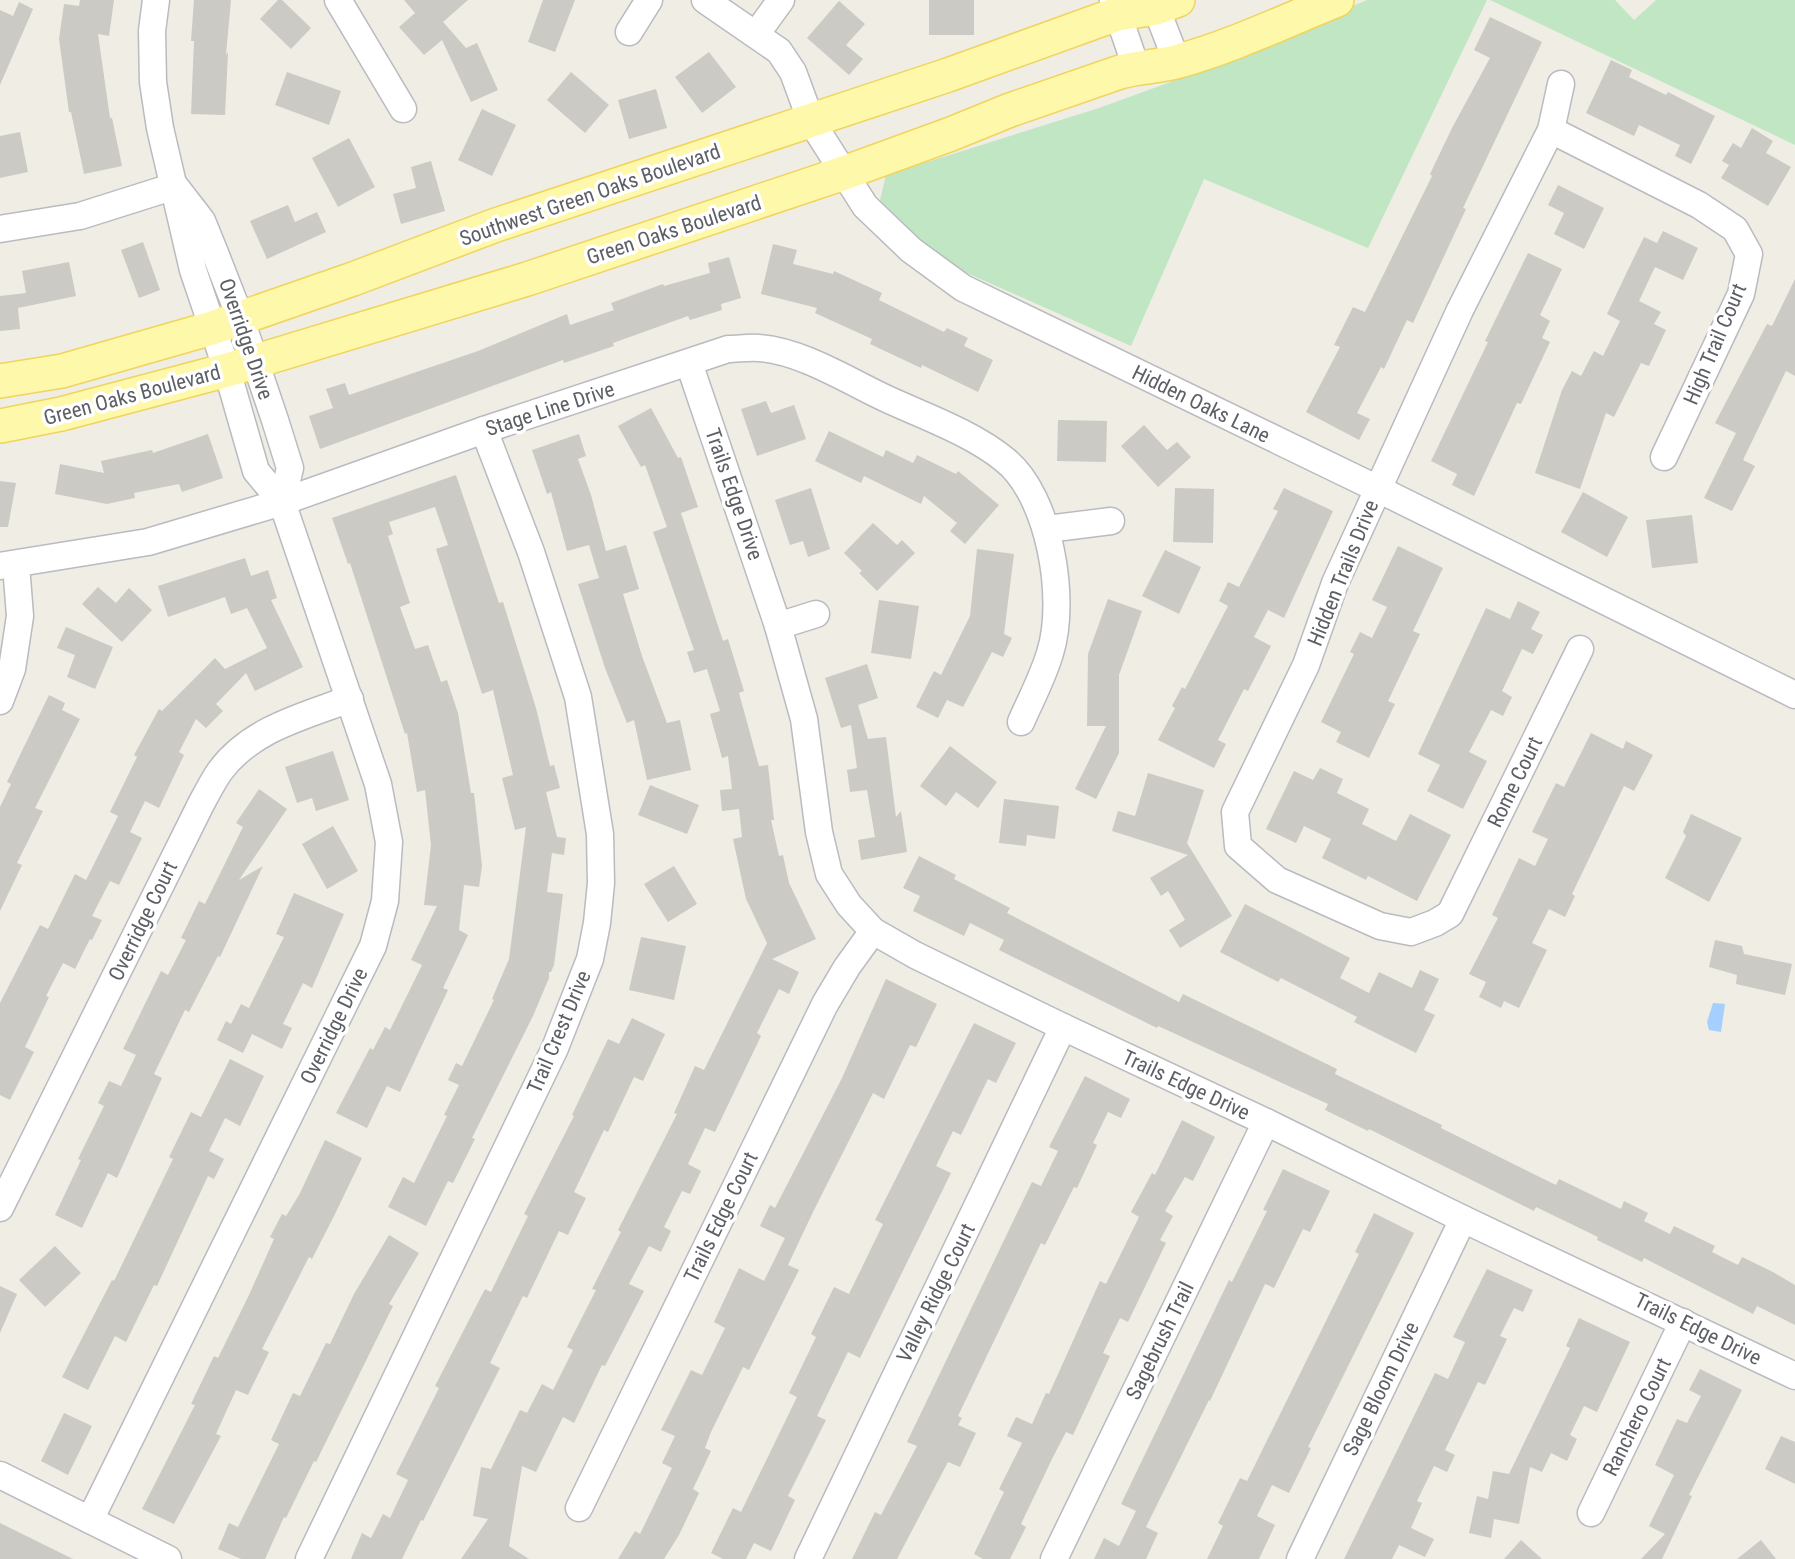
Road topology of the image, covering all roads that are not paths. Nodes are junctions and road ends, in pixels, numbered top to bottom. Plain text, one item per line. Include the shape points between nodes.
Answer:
1 (156, 0) edge
2 (338, 0) edge
3 (649, 0) edge
4 (705, 0) edge
5 (781, 0) edge
6 (1337, 0) edge
7 (1162, 3) edge
8 (1115, 7) edge
9 (629, 32) dead end
10 (757, 33) junction
11 (1177, 62) junction
12 (1136, 67) junction
13 (1560, 84) dead end
14 (403, 109) dead end
15 (811, 121) junction
16 (1551, 130) junction
17 (844, 173) junction
18 (175, 186) junction
19 (0, 229) edge
20 (226, 323) junction
21 (689, 363) junction
22 (241, 366) junction
23 (0, 381) edge
24 (0, 426) edge
25 (484, 430) junction
26 (1664, 457) dead end
27 (1378, 489) junction
28 (282, 502) junction
29 (1111, 521) dead end
30 (1047, 529) junction
31 (8, 566) edge
32 (816, 614) dead end
33 (778, 626) junction
34 (1580, 649) dead end
35 (1795, 695) edge
36 (350, 699) junction
37 (0, 701) edge
38 (1021, 722) dead end
39 (1450, 914) joint
40 (873, 931) junction
41 (1063, 1027) junction
42 (1266, 1122) junction
43 (0, 1208) edge
44 (1463, 1219) junction
45 (1683, 1322) junction
46 (1795, 1376) edge
47 (0, 1475) edge
48 (579, 1508) dead end
49 (1591, 1513) dead end
50 (90, 1520) junction
51 (168, 1559) edge
52 (309, 1559) edge
53 (808, 1559) edge
54 (1054, 1559) edge
55 (1300, 1559) edge

1 - 18 street, Overridge Drive via 153,82
2 - 14 street
3 - 9 street
4 - 10 street, Hidden Oaks Lane
5 - 10 street
6 - 11 main road, Green Oaks Boulevard
7 - 8 main road, Southwest Green Oaks Boulevard
7 - 11 street
8 - 12 street
8 - 15 main road, Southwest Green Oaks Boulevard via 948,75
10 - 15 street, Hidden Oaks Lane via 779,51 793,72
11 - 12 main road, Green Oaks Boulevard
12 - 17 main road, Green Oaks Boulevard
13 - 16 street, Hidden Trails Drive
15 - 17 street, Hidden Oaks Lane
15 - 20 main road, Southwest Green Oaks Boulevard via 496,225
16 - 26 street, High Trail Court via 1699,205 1735,229 1749,254 1741,294
16 - 27 street, Hidden Trails Drive via 1460,310
17 - 22 main road, Green Oaks Boulevard via 527,279
17 - 27 street, Hidden Oaks Lane via 865,206 911,250 962,288
18 - 19 street via 80,216
18 - 20 street, Overridge Drive via 202,221
20 - 22 street, Overridge Drive
20 - 23 main road, Southwest Green Oaks Boulevard via 62,371
21 - 25 street, Stage Line Drive
21 - 30 street, Stage Line Drive via 728,349 792,354 1006,460 1035,497
21 - 33 street, Trails Edge Drive
22 - 24 main road, Green Oaks Boulevard
22 - 28 street, Overridge Drive via 290,468
25 - 28 street, Stage Line Drive
25 - 52 street, Trail Crest Drive via 531,552 578,697 600,834 597,923 590,959 555,1048
27 - 35 street, Hidden Oaks Lane
27 - 39 street, Hidden Trails Drive via 1335,583 1306,665 1235,812 1238,846 1277,880 1380,926 1411,932
28 - 31 street, Stage Line Drive via 148,542
28 - 36 street, Overridge Drive
29 - 30 street
30 - 38 street, Stage Line Drive via 1056,609 1051,652
31 - 37 street via 20,616 12,669
32 - 33 street
33 - 40 street, Trails Edge Drive via 804,719 818,832 829,874
34 - 39 street, Rome Court
36 - 43 street, Overridge Court via 276,726 244,746 220,770
36 - 50 street, Overridge Drive via 378,784 389,842 385,901 373,946
40 - 41 street, Trails Edge Drive
40 - 48 street, Trails Edge Court via 825,1004
41 - 42 street, Trails Edge Drive
41 - 53 street, Valley Ridge Court
42 - 44 street, Trails Edge Drive
42 - 54 street, Sagebrush Trail
44 - 45 street, Trails Edge Drive
44 - 55 street, Sage Bloom Drive
45 - 46 street, Trails Edge Drive
45 - 49 street, Ranchero Court
47 - 50 street
50 - 51 street

